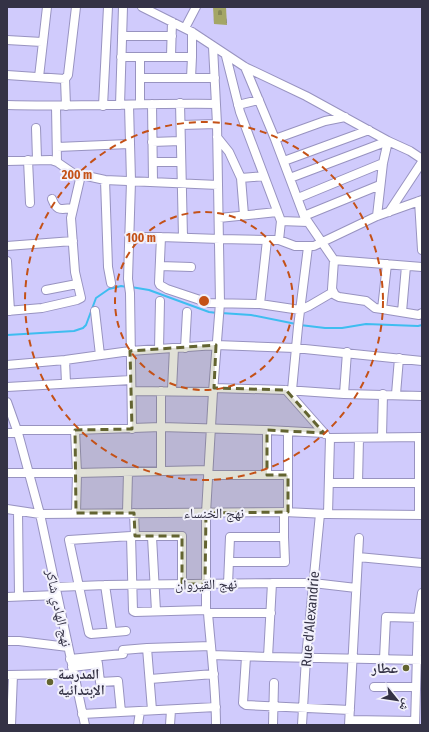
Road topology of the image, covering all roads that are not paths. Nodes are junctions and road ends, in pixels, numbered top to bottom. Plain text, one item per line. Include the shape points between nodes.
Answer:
1 (47, 7) edge
2 (76, 7) edge
3 (108, 7) edge
4 (123, 7) edge
5 (142, 7) edge
6 (196, 7) edge
7 (172, 22) junction
8 (189, 30) junction
9 (122, 36) junction
10 (172, 36) junction
11 (7, 40) edge
12 (42, 42) junction
13 (213, 47) junction
14 (171, 56) junction
15 (226, 56) junction
16 (121, 57) junction
17 (140, 57) junction
18 (192, 57) junction
19 (246, 67) junction
20 (7, 75) edge
21 (39, 77) junction
22 (140, 78) junction
23 (191, 78) junction
24 (215, 78) junction
25 (65, 79) junction
26 (258, 100) junction
27 (180, 103) junction
28 (140, 104) junction
29 (152, 104) junction
30 (216, 104) junction
31 (238, 104) junction
32 (7, 105) edge
33 (120, 105) junction
34 (129, 105) junction
35 (66, 106) junction
36 (103, 106) junction
37 (56, 107) junction
38 (345, 117) junction
39 (216, 124) junction
40 (181, 125) junction
41 (36, 128) dead end
42 (369, 130) junction
43 (217, 137) junction
44 (275, 139) junction
45 (180, 141) junction
46 (388, 141) junction
47 (152, 142) junction
48 (129, 144) junction
49 (57, 147) junction
50 (410, 151) junction
51 (422, 152) edge
52 (37, 159) junction
53 (28, 160) junction
54 (7, 161) edge
55 (284, 161) junction
56 (422, 161) edge
57 (57, 162) junction
58 (153, 162) junction
59 (181, 162) junction
60 (384, 163) junction
61 (81, 175) junction
62 (264, 176) junction
63 (241, 178) junction
64 (290, 178) junction
65 (105, 180) junction
66 (131, 182) junction
67 (153, 182) junction
68 (182, 183) junction
69 (218, 185) junction
70 (380, 185) junction
71 (298, 198) junction
72 (52, 200) dead end
73 (420, 200) edge
74 (30, 202) dead end
75 (73, 208) junction
76 (277, 212) junction
77 (389, 212) junction
78 (244, 215) junction
79 (377, 216) junction
80 (219, 218) junction
81 (306, 219) junction
82 (281, 221) junction
83 (161, 236) junction
84 (130, 237) junction
85 (183, 237) junction
86 (220, 239) junction
87 (267, 240) junction
88 (279, 240) junction
89 (73, 241) junction
90 (322, 243) junction
91 (7, 246) edge
92 (308, 247) junction
93 (422, 250) edge
94 (334, 260) junction
95 (7, 261) edge
96 (386, 264) junction
97 (160, 266) junction
98 (406, 266) junction
99 (191, 267) dead end
100 (422, 267) edge
101 (111, 283) dead end
102 (77, 284) junction
103 (46, 290) dead end
104 (333, 292) junction
105 (160, 301) dead end
106 (260, 304) junction
107 (220, 305) junction
108 (382, 310) junction
109 (9, 311) edge
110 (95, 311) dead end
111 (187, 312) dead end
112 (402, 312) junction
113 (300, 313) junction
114 (422, 313) edge
115 (216, 345) junction
116 (174, 348) junction
117 (185, 348) junction
118 (295, 348) junction
119 (159, 349) junction
120 (130, 351) junction
121 (347, 352) junction
122 (100, 355) junction
123 (399, 358) junction
124 (65, 360) junction
125 (422, 361) edge
126 (7, 365) edge
127 (131, 380) junction
128 (66, 383) junction
129 (7, 387) edge
130 (172, 390) junction
131 (214, 390) junction
132 (289, 390) junction
133 (132, 391) junction
134 (161, 391) junction
135 (344, 394) junction
136 (383, 394) junction
137 (396, 394) junction
138 (422, 396) edge
139 (7, 402) edge
140 (161, 427) junction
141 (211, 428) junction
142 (132, 429) junction
143 (75, 430) junction
144 (267, 430) junction
145 (17, 431) junction
146 (288, 431) junction
147 (7, 433) edge
148 (327, 435) junction
149 (382, 437) junction
150 (420, 437) edge
151 (359, 438) junction
152 (128, 472) junction
153 (161, 472) junction
154 (7, 473) edge
155 (28, 473) junction
156 (77, 473) junction
157 (208, 473) junction
158 (267, 475) junction
159 (288, 475) junction
160 (329, 483) junction
161 (358, 483) junction
162 (420, 483) edge
163 (7, 509) edge
164 (18, 511) junction
165 (286, 512) junction
166 (76, 513) junction
167 (131, 513) junction
168 (206, 513) junction
169 (40, 514) junction
170 (324, 514) junction
171 (420, 515) edge
172 (133, 536) junction
173 (152, 537) junction
174 (284, 537) junction
175 (359, 538) dead end
176 (358, 557) junction
177 (229, 562) junction
178 (422, 563) edge
179 (272, 583) junction
180 (313, 583) junction
181 (182, 584) junction
182 (205, 584) junction
183 (228, 584) junction
184 (105, 585) junction
185 (132, 585) junction
186 (155, 585) junction
187 (79, 586) junction
188 (356, 588) junction
189 (56, 591) junction
190 (422, 593) edge
191 (19, 596) junction
192 (7, 597) edge
193 (207, 611) junction
194 (156, 612) junction
195 (271, 613) junction
196 (420, 618) edge
197 (126, 631) dead end
198 (112, 632) junction
199 (7, 641) edge
200 (211, 646) junction
201 (68, 647) junction
202 (147, 648) junction
203 (212, 655) junction
204 (246, 657) junction
205 (268, 658) junction
206 (306, 658) junction
207 (352, 659) junction
208 (384, 659) junction
209 (97, 660) junction
210 (419, 660) edge
211 (72, 666) junction
212 (214, 674) junction
213 (10, 675) edge
214 (150, 679) junction
215 (274, 683) dead end
216 (374, 687) dead end
217 (416, 687) junction
218 (419, 696) edge
219 (273, 706) junction
220 (216, 707) junction
221 (303, 708) junction
222 (152, 710) junction
223 (171, 710) junction
224 (350, 710) junction
225 (140, 711) junction
226 (121, 712) junction
227 (82, 714) junction
228 (10, 719) edge
229 (349, 723) edge
230 (415, 723) edge
231 (85, 725) edge
232 (138, 725) edge
233 (170, 725) edge
234 (216, 725) edge
235 (273, 725) edge
236 (302, 725) edge

1 - 12 street
2 - 25 street via 68,75
3 - 36 street
4 - 9 street
5 - 7 street
6 - 8 street
7 - 8 street
7 - 10 street
8 - 13 street
8 - 18 street
9 - 10 street
9 - 16 street
10 - 14 street
11 - 12 street
12 - 21 street
13 - 15 street
13 - 24 street
14 - 17 street
14 - 18 street
15 - 19 street
15 - 31 street
16 - 17 street
16 - 33 street
17 - 22 street
18 - 23 street
19 - 26 street
19 - 38 street
20 - 21 street
21 - 25 street
22 - 23 street
22 - 28 street
23 - 24 street
24 - 30 street
25 - 35 street
26 - 31 street
26 - 44 street
27 - 29 street
27 - 30 street
27 - 40 street
28 - 29 street
28 - 34 street
29 - 47 street
30 - 39 street
31 - 62 street
32 - 37 street
33 - 34 street
33 - 36 street
34 - 48 street
35 - 36 street
35 - 37 street
37 - 49 street
38 - 42 street
38 - 44 street via 325,121
39 - 40 street
39 - 43 street
40 - 45 street
41 - 52 street
42 - 46 street
42 - 55 street
43 - 63 street via 229,152
43 - 69 street
44 - 55 street
45 - 47 street
45 - 59 street
46 - 50 street
46 - 60 street
46 - 64 street
47 - 58 street
48 - 49 street
48 - 66 street
49 - 57 street
50 - 51 street
50 - 56 street
52 - 53 street
52 - 57 street
53 - 54 street
53 - 74 street
55 - 64 street
56 - 77 street
57 - 61 street
58 - 59 street
58 - 67 street
59 - 68 street
60 - 70 street
60 - 71 street
61 - 65 street
61 - 75 street
62 - 63 street
62 - 76 street
63 - 78 street
64 - 71 street
65 - 66 street
65 - 101 street via 108,267
66 - 67 street
66 - 84 street
67 - 68 street
68 - 69 street
68 - 85 street
69 - 80 street
70 - 79 street
70 - 81 street
71 - 81 street
72 - 75 street via 58,209
73 - 77 street
73 - 93 street
75 - 89 street
76 - 78 street
76 - 82 street
77 - 79 street
78 - 80 street
79 - 90 street
80 - 86 street
81 - 82 street
81 - 90 street
82 - 88 street
83 - 84 street
83 - 85 street
83 - 97 street
84 - 120 street
85 - 86 street
86 - 87 street
86 - 107 street
87 - 88 street
87 - 106 street
88 - 92 street
89 - 91 street
89 - 102 street
90 - 92 street
90 - 94 street
92 - 113 street
94 - 96 street
94 - 104 street
95 - 109 street
96 - 98 street
96 - 108 street
97 - 99 street
97 - 107 street via 159,283 163,288
98 - 100 street
98 - 112 street
102 - 103 street
102 - 109 street via 80,299 42,308
104 - 108 street via 339,297 366,301
104 - 113 street
105 - 119 street
106 - 107 street
106 - 113 street
107 - 115 street
108 - 112 street
110 - 122 street
111 - 117 street
112 - 114 street via 419,315
113 - 118 street
115 - 117 street
115 - 118 street
115 - 131 street
116 - 117 street
116 - 119 street
116 - 130 street
118 - 121 street
118 - 132 street
119 - 120 street
120 - 122 street
120 - 127 street
121 - 123 street
121 - 135 street
122 - 124 street
123 - 125 street
123 - 137 street
124 - 126 street
124 - 128 street
127 - 128 street
127 - 133 street
128 - 129 street
130 - 131 street
130 - 134 street
131 - 132 street
131 - 141 street
132 - 135 street
132 - 148 street
133 - 134 street
133 - 142 street
134 - 140 street
135 - 136 street
136 - 137 street
136 - 149 street
137 - 138 street
139 - 145 street, نهج الهادي شاكر
140 - 141 street
140 - 142 street
140 - 153 street
141 - 144 street
141 - 157 street
142 - 143 street
143 - 145 street
143 - 156 street
144 - 146 street
144 - 158 street
145 - 147 street
145 - 155 street, نهج الهادي شاكر
146 - 148 street
146 - 159 street
148 - 151 street
148 - 160 street, Rue d'Alexandrie
149 - 150 street
149 - 151 street
150 - 162 street
151 - 161 street
152 - 153 street
152 - 156 street
152 - 167 street
153 - 157 street
154 - 155 street
155 - 156 street
155 - 169 street, نهج الهادي شاكر
156 - 166 street
157 - 158 street
157 - 168 street
158 - 159 street
159 - 165 street
160 - 161 street
160 - 170 street, Rue d'Alexandrie
161 - 162 street
162 - 171 street
163 - 164 street, نهج الخنساء
164 - 169 street, نهج الخنساء
164 - 191 street
165 - 168 street, نهج الخنساء
165 - 170 street, نهج الخنساء
165 - 174 street
166 - 167 street, نهج الخنساء
166 - 169 street, نهج الخنساء
167 - 168 street, نهج الخنساء
167 - 172 street
168 - 182 street
169 - 189 street, نهج الهادي شاكر
170 - 171 street, نهج الخنساء
170 - 180 street, Rue d'Alexandrie
172 - 173 street
172 - 185 street
172 - 187 street via 69,540
173 - 181 street via 182,536
173 - 186 street
174 - 177 street via 230,537
174 - 177 street via 285,562
175 - 176 street
176 - 178 street
176 - 188 street
177 - 183 street
179 - 180 street, نهج القيروان
179 - 183 street, نهج القيروان
179 - 195 street
180 - 188 street, نهج القيروان
180 - 206 street, Rue d'Alexandrie
181 - 182 street, نهج القيروان
181 - 186 street, نهج القيروان
182 - 183 street, نهج القيروان
182 - 193 street
184 - 185 street, نهج القيروان
184 - 187 street, نهج القيروان
184 - 198 street
185 - 186 street, نهج القيروان
185 - 194 street via 133,611
186 - 194 street
187 - 189 street, نهج القيروان
187 - 198 street via 88,633
188 - 207 street
189 - 191 street, نهج القيروان
189 - 201 street, نهج الهادي شاكر
190 - 196 street
191 - 192 street, نهج القيروان
193 - 194 street
193 - 195 street
193 - 200 street
195 - 205 street
196 - 208 street via 386,616
196 - 210 street
197 - 198 street
199 - 201 street
200 - 202 street
200 - 203 street
201 - 211 street, نهج الهادي شاكر
202 - 209 street via 123,650 123,654
202 - 214 street
203 - 204 street
203 - 212 street
204 - 205 street
204 - 219 street via 244,704
205 - 206 street
206 - 207 street
206 - 221 street, Rue d'Alexandrie
207 - 208 street
207 - 224 street
208 - 210 street
209 - 211 street
209 - 226 street via 100,682 118,681
210 - 217 street
211 - 213 street
211 - 227 street, نهج الهادي شاكر
212 - 214 street
212 - 220 street
213 - 228 street
214 - 222 street
215 - 219 street
216 - 217 street
217 - 218 street
218 - 230 street
219 - 221 street
219 - 235 street
220 - 223 street
220 - 234 street
221 - 224 street
221 - 236 street, Rue d'Alexandrie
222 - 223 street
222 - 225 street
223 - 233 street
224 - 229 street
225 - 226 street
225 - 232 street
226 - 227 street
227 - 231 street, نهج الهادي شاكر
229 - 230 street

